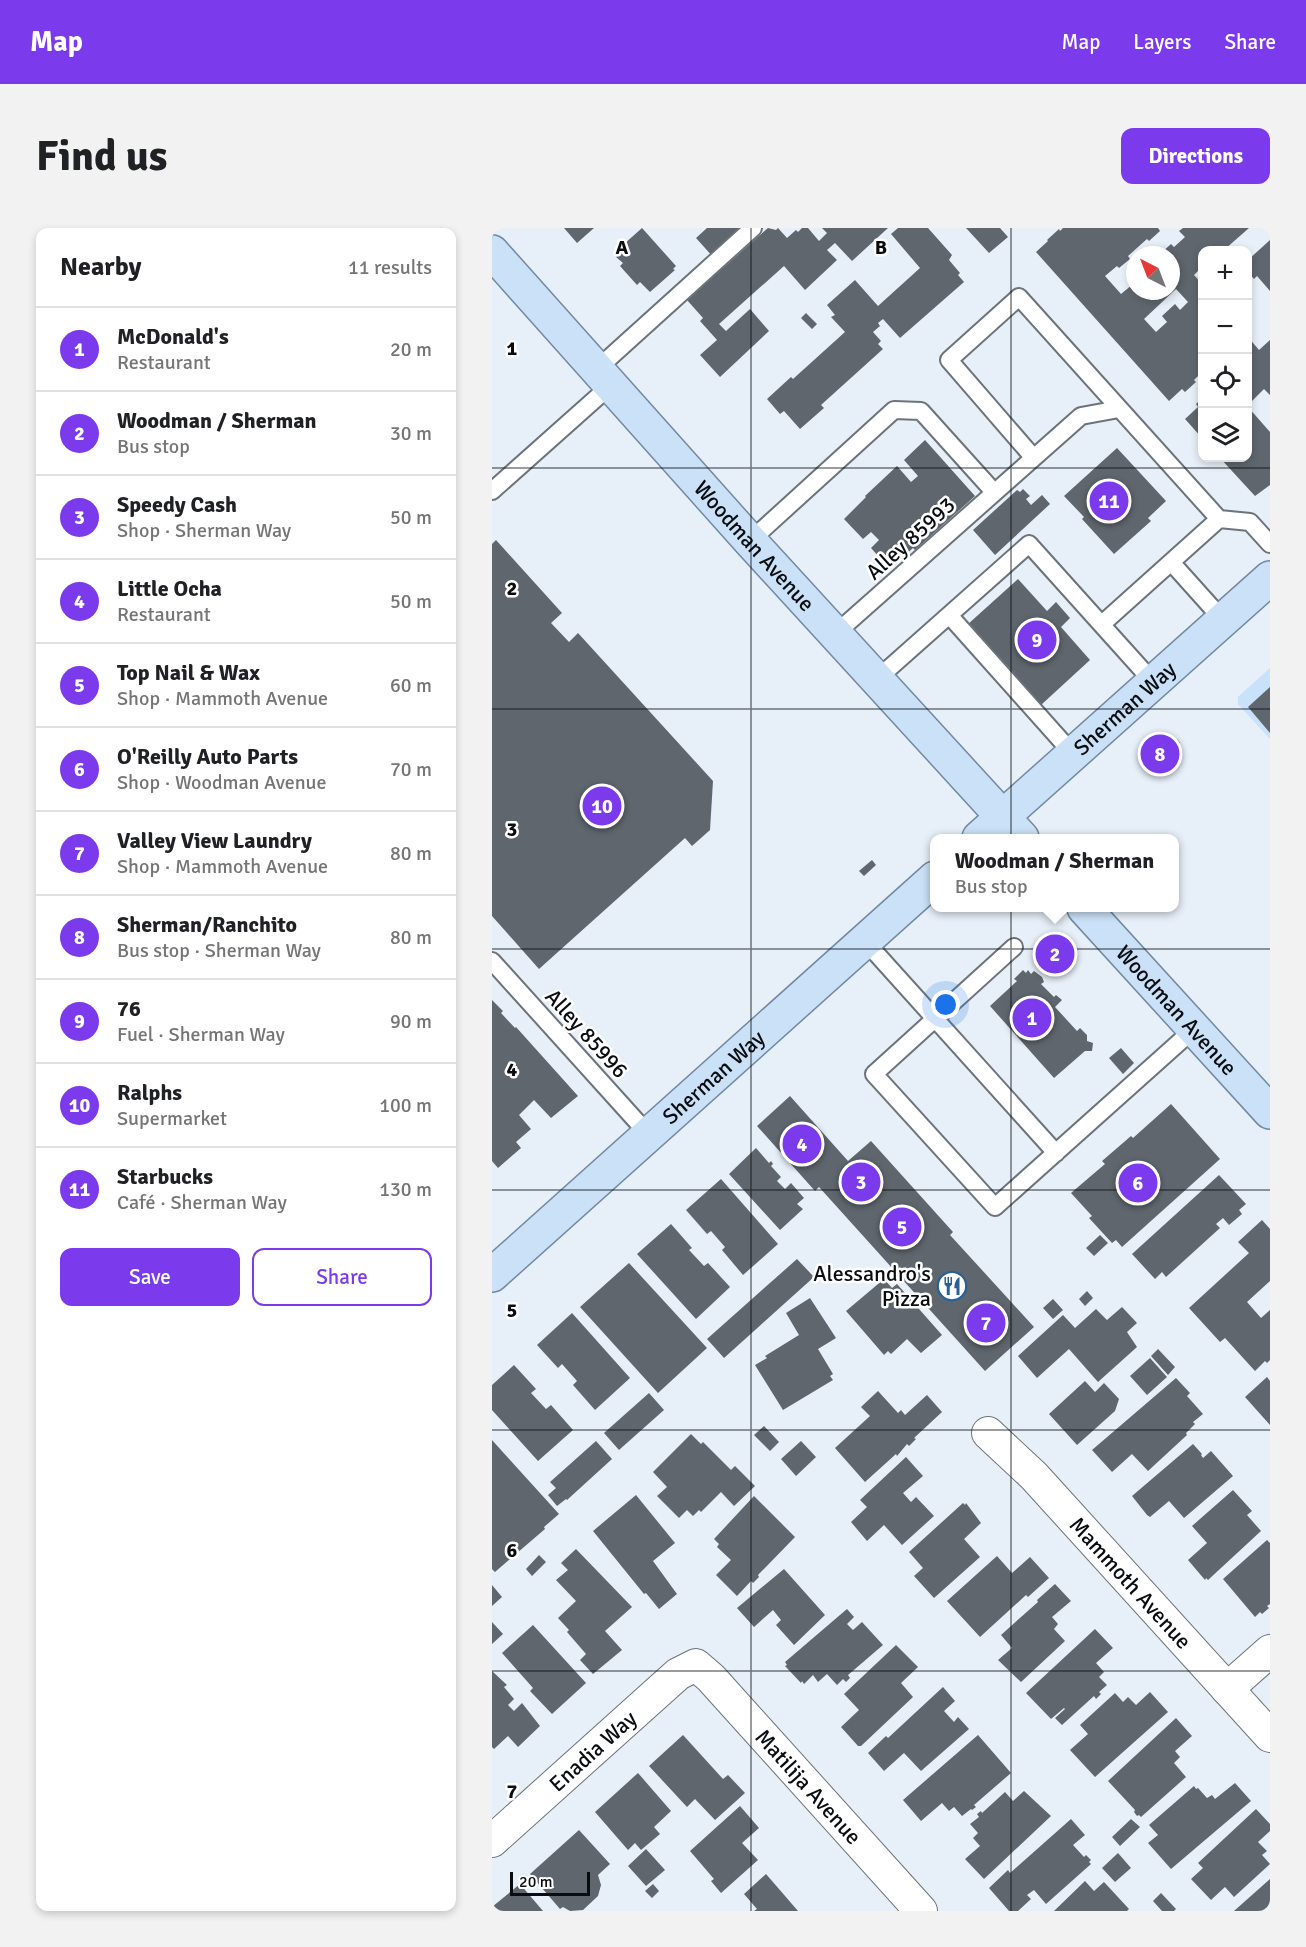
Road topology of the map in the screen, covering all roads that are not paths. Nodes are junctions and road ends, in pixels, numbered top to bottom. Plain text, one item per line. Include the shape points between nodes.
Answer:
1 (753, 228) edge
2 (492, 252) edge
3 (604, 377) junction
4 (1119, 409) junction
5 (1033, 457) junction
6 (492, 491) edge
7 (994, 492) junction
8 (1219, 519) junction
9 (750, 541) junction
10 (1270, 544) edge
11 (1171, 562) junction
12 (1270, 578) edge
13 (949, 615) junction
14 (1223, 620) junction
15 (1101, 624) junction
16 (836, 634) junction
17 (877, 679) junction
18 (1154, 682) junction
19 (1074, 755) junction
20 (1013, 828) edge
21 (993, 834) edge
22 (930, 882) edge
23 (1088, 912) edge
24 (865, 941) junction
25 (1014, 947) dead end
26 (492, 961) edge
27 (935, 1019) junction
28 (1194, 1029) junction
29 (1270, 1112) edge
30 (649, 1135) junction
31 (1056, 1153) junction
32 (492, 1275) edge
33 (988, 1433) dead end
34 (1270, 1651) edge
35 (696, 1665) joint
36 (1227, 1689) junction
37 (1270, 1736) edge
38 (492, 1841) edge
39 (921, 1911) edge

1 - 3 lane
2 - 3 main road, Woodman Avenue
3 - 6 lane
3 - 9 main road, Woodman Avenue
4 - 5 lane, Alley 85993 via 1081,416
4 - 5 lane via 1018,297 949,360
4 - 8 lane
5 - 7 lane, Alley 85993
7 - 9 lane via 921,411 894,410
7 - 16 lane, Alley 85993
8 - 10 lane via 1250,522
8 - 11 lane
9 - 16 main road, Woodman Avenue
11 - 14 lane
11 - 15 lane
12 - 14 main road, Sherman Way
13 - 15 lane via 1029,544
13 - 17 lane
13 - 19 lane
14 - 18 main road, Sherman Way
15 - 18 lane
16 - 17 main road, Woodman Avenue
17 - 20 main road, Woodman Avenue
18 - 19 main road, Sherman Way
19 - 20 main road, Sherman Way
20 - 21 main road, Sherman Way
22 - 24 main road, Sherman Way
23 - 28 main road, Woodman Avenue
24 - 27 lane
24 - 30 main road, Sherman Way
25 - 27 lane
26 - 30 lane, Alley 85996
27 - 31 lane
27 - 31 lane via 874,1074 890,1092 995,1207
28 - 29 main road, Woodman Avenue
28 - 31 lane
30 - 32 main road, Sherman Way
33 - 36 street, Mammoth Avenue via 1034,1476
34 - 36 street
35 - 38 street, Enadia Way via 678,1674
35 - 39 street, Matilija Avenue
36 - 37 street, Mammoth Avenue

